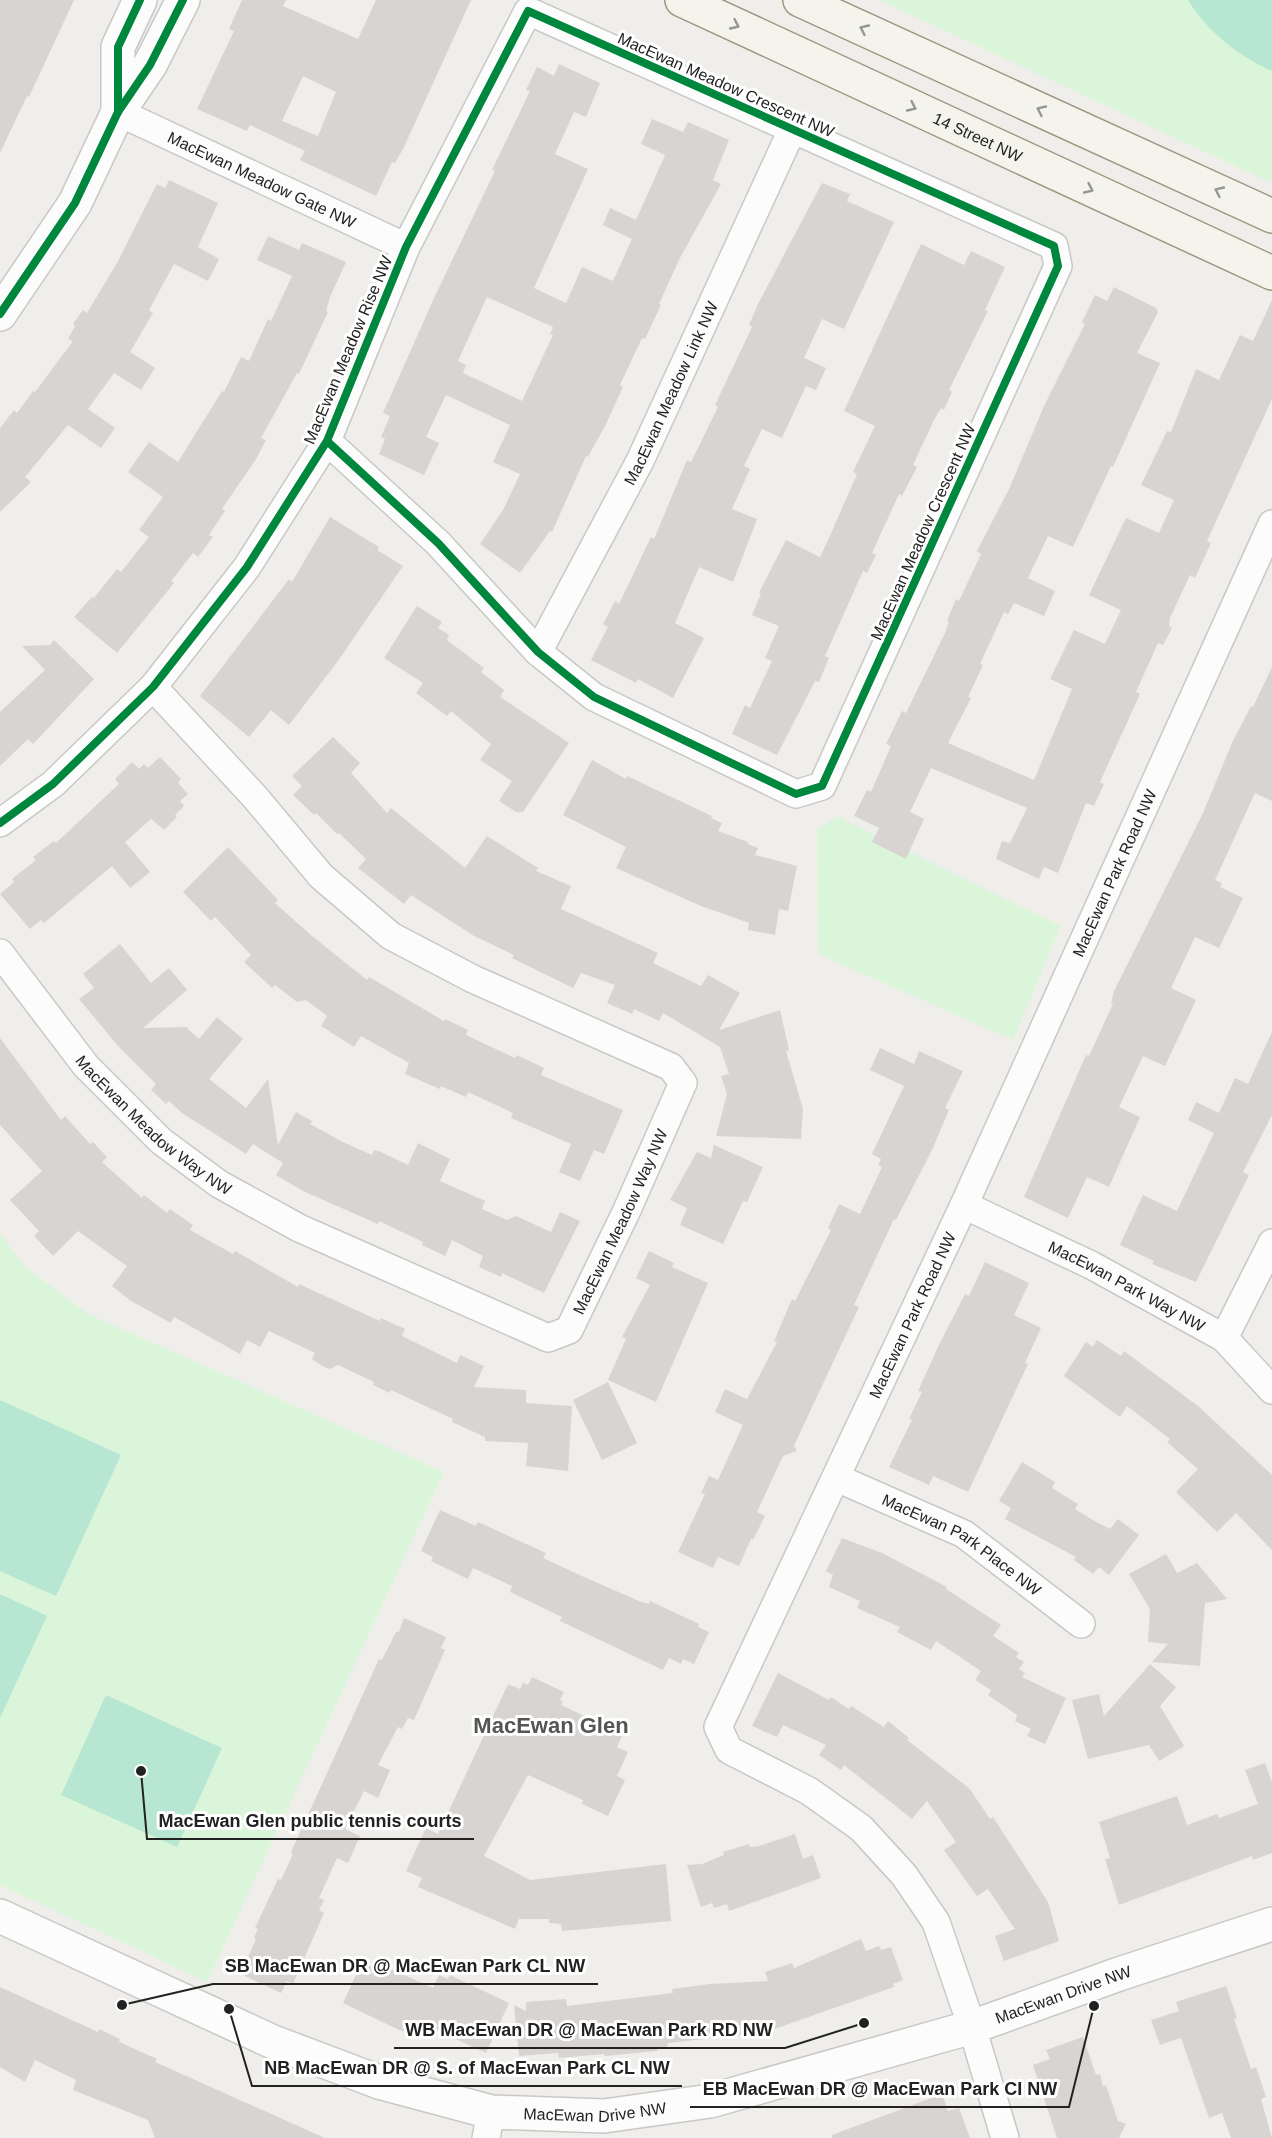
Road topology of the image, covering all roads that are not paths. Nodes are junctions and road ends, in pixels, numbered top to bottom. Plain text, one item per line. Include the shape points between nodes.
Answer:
1 (140, 0) edge
2 (183, 0) edge
3 (682, 0) edge
4 (800, 0) edge
5 (528, 11) joint
6 (118, 112) junction
7 (792, 130) junction
8 (1272, 216) edge
9 (406, 247) junction
10 (1272, 273) edge
11 (0, 314) edge
12 (327, 441) junction
13 (1272, 525) edge
14 (538, 652) junction
15 (153, 687) junction
16 (0, 823) edge
17 (0, 953) edge
18 (964, 1205) junction
19 (1272, 1243) edge
20 (1224, 1338) junction
21 (1272, 1390) edge
22 (837, 1478) junction
23 (1081, 1624) dead end
24 (0, 1916) edge
25 (1272, 1924) edge
26 (972, 2027) junction
27 (488, 2125) edge
28 (1005, 2138) edge

1 - 6 street via 118,47
2 - 6 street via 150,65
3 -> 10 main road, 14 Street NW
8 -> 4 main road
5 - 7 street, MacEwan Meadow Crescent NW
5 - 9 street, MacEwan Meadow Rise NW
6 - 9 street, MacEwan Meadow Gate NW
6 - 11 street via 75,203
7 - 14 street, MacEwan Meadow Link NW via 640,461
7 - 14 street, MacEwan Meadow Crescent NW via 1054,246 1058,266 822,786 796,794 674,738 594,697
9 - 12 street, MacEwan Meadow Rise NW
12 - 14 street, MacEwan Meadow Crescent NW via 438,543
12 - 15 street, MacEwan Meadow Rise NW via 247,567
13 - 18 street, MacEwan Park Road NW
15 - 16 street, MacEwan Meadow Rise NW via 53,784
15 - 17 street, MacEwan Meadow Way NW via 254,796 321,876 391,936 473,979 671,1067 683,1083 569,1330 548,1338 299,1228 219,1184 161,1141 86,1066
18 - 20 street, MacEwan Park Way NW via 1091,1264
18 - 22 street, MacEwan Park Road NW
19 - 20 street
20 - 21 street, MacEwan Park Way NW
22 - 23 street, MacEwan Park Place NW via 964,1534
22 - 26 street, MacEwan Park Road NW via 718,1727 729,1750 809,1791 861,1828 904,1875 936,1923
24 - 27 street, MacEwan Drive NW via 273,2042
25 - 26 street, MacEwan Drive NW
26 - 27 street, MacEwan Drive NW via 710,2101 604,2116
26 - 28 street

